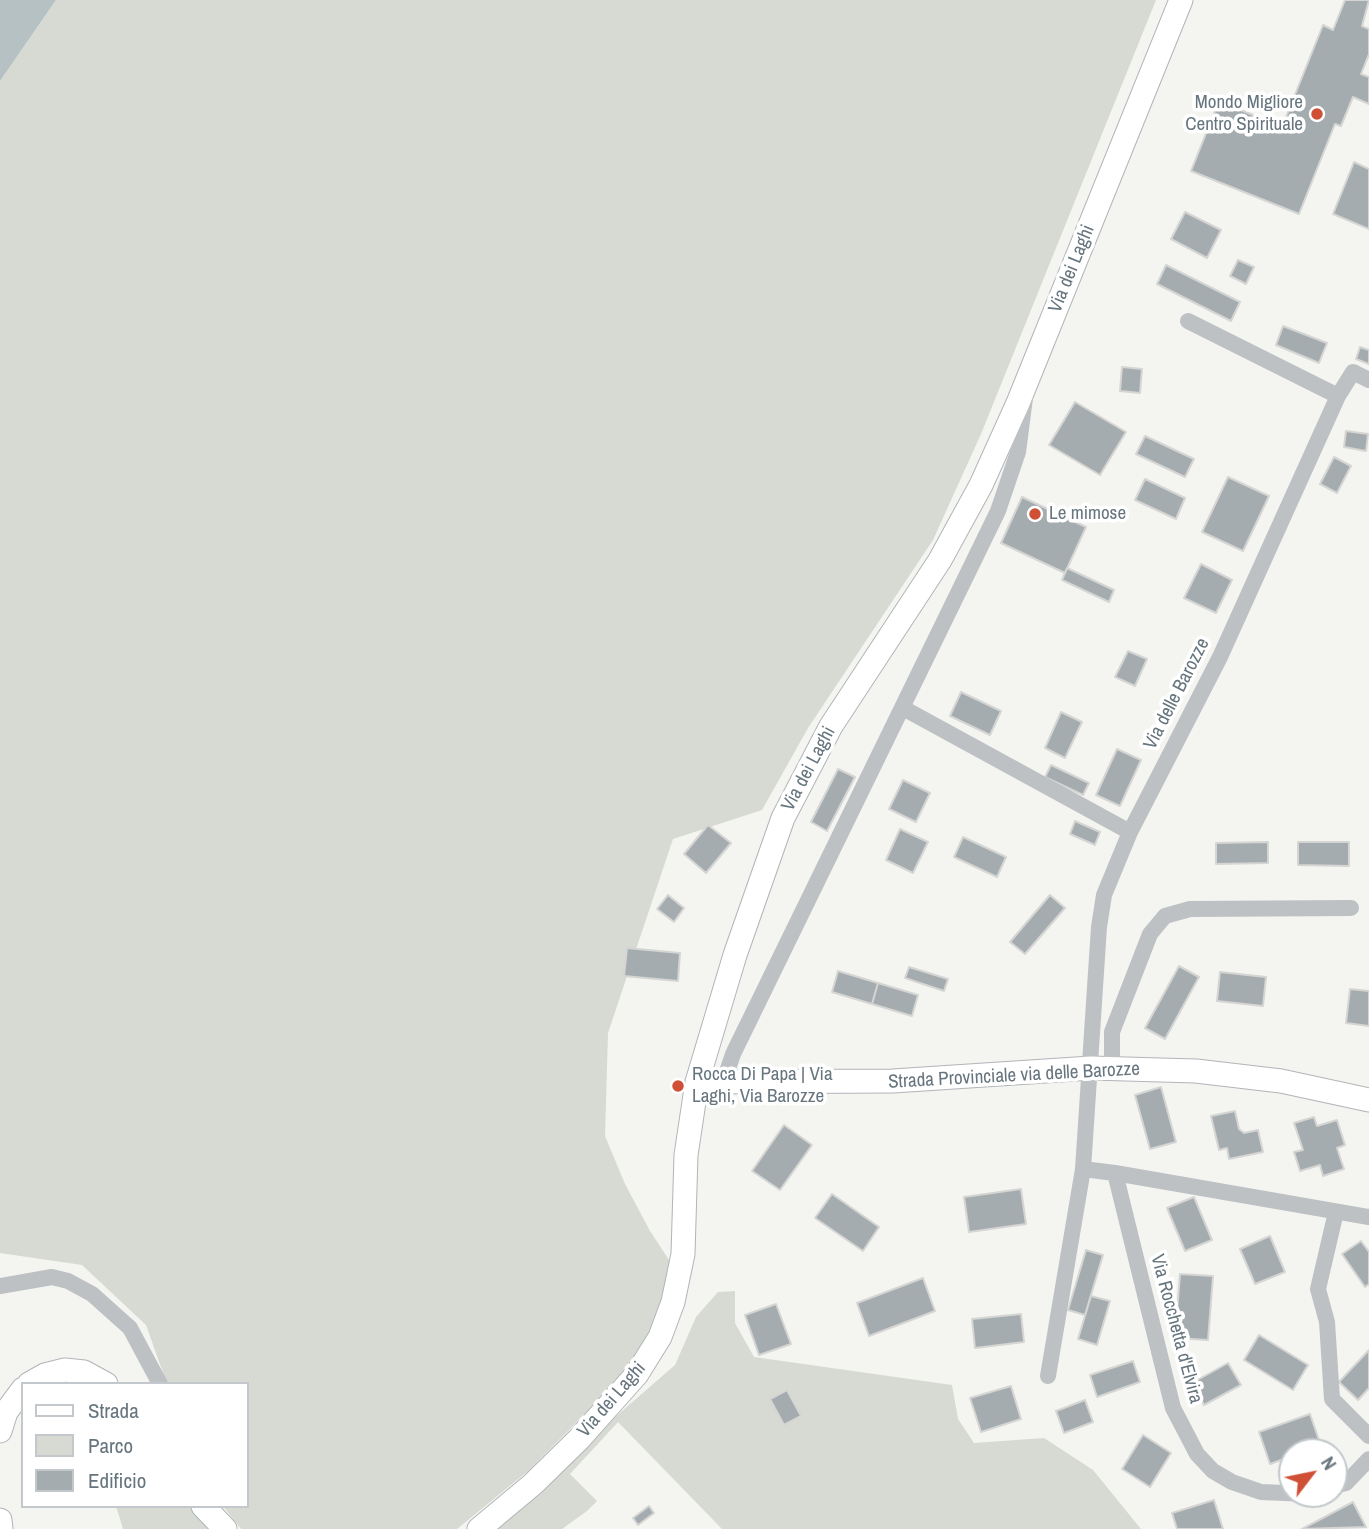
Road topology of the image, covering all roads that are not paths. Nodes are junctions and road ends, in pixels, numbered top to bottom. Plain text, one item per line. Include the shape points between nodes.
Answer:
1 (1181, 0) edge
2 (1188, 321) dead end
3 (1369, 380) edge
4 (1026, 381) junction
5 (1338, 396) junction
6 (903, 708) junction
7 (1130, 832) junction
8 (1351, 908) dead end
9 (1101, 1068) junction
10 (697, 1082) junction
11 (723, 1084) junction
12 (1369, 1100) edge
13 (1083, 1169) junction
14 (1115, 1173) junction
15 (1336, 1212) junction
16 (1369, 1217) edge
17 (0, 1286) edge
18 (1048, 1376) dead end
19 (33, 1382) edge
20 (102, 1382) edge
21 (159, 1382) edge
22 (21, 1392) edge
23 (0, 1431) edge
24 (1369, 1436) edge
25 (1369, 1459) edge
26 (1348, 1481) edge
27 (1278, 1493) edge
28 (205, 1508) edge
29 (0, 1520) edge
30 (1, 1529) edge
31 (225, 1529) edge
32 (479, 1529) edge

1 - 4 main road, Via dei Laghi
2 - 5 street
3 - 5 street, Via delle Barozze via 1353,372
4 - 6 street via 1020,442 1007,488
4 - 10 main road, Via dei Laghi via 951,541 831,726 788,808 735,955
5 - 7 street, Via delle Barozze via 1220,657
6 - 7 street
6 - 11 street via 733,1054
7 - 9 street, Via delle Barozze via 1102,901
8 - 9 street via 1190,909 1165,916 1150,934
9 - 11 main road, Strada Provinciale via delle Barozze via 893,1081
9 - 12 main road, Strada Provinciale via delle Barozze via 1196,1071
9 - 13 street
10 - 11 main road, Strada Provinciale via delle Barozze
10 - 32 main road, Via dei Laghi via 686,1155 683,1254 660,1338 637,1374 579,1439
13 - 14 street
13 - 18 street
14 - 15 street
14 - 27 street, Via Rocchetta d'Elvira via 1173,1408 1197,1454 1213,1471 1261,1492
15 - 16 street
15 - 24 street via 1318,1289 1327,1322 1332,1399
17 - 21 street via 52,1277 92,1294 130,1328
19 - 20 main road via 65,1370
22 - 23 main road via 6,1412
25 - 26 street
28 - 31 main road
29 - 30 main road

